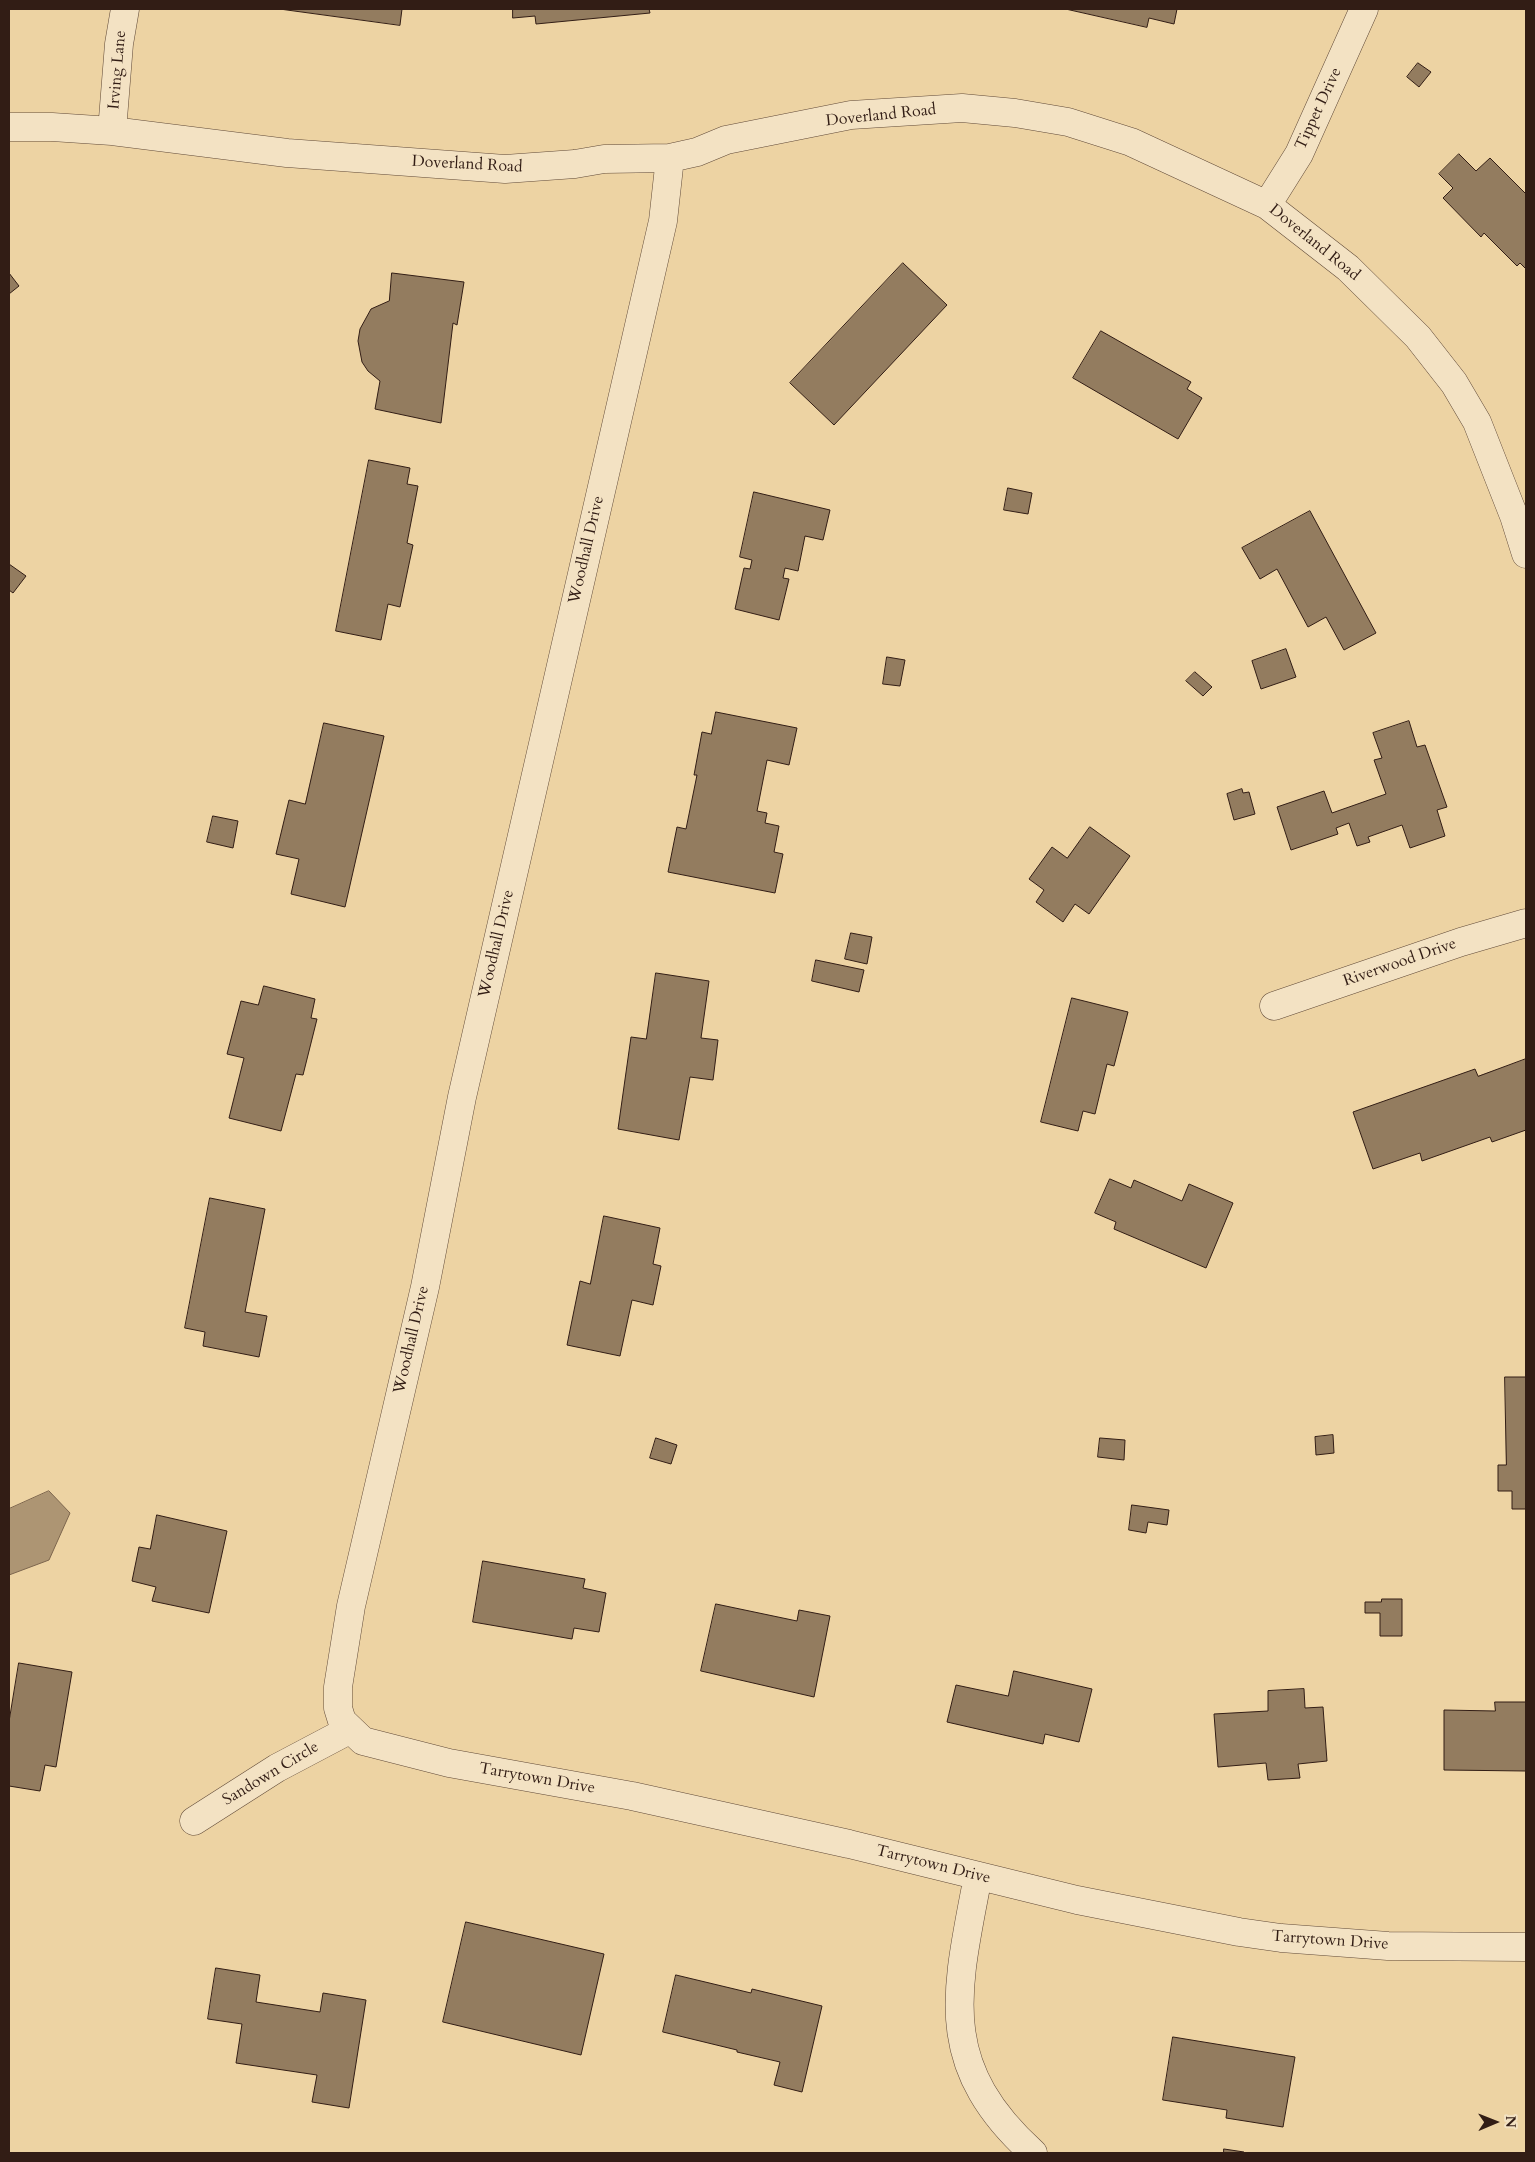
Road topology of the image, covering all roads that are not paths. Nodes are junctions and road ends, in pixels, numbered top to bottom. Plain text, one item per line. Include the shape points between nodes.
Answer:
1 (125, 9) edge
2 (1364, 9) edge
3 (9, 127) edge
4 (112, 131) junction
5 (670, 158) junction
6 (1268, 205) junction
7 (1526, 554) edge
8 (1526, 923) edge
9 (1274, 1006) dead end
10 (349, 1730) junction
11 (194, 1821) dead end
12 (978, 1876) junction
13 (1526, 1948) edge
14 (1033, 2153) edge

1 - 4 street, Irving Lane via 118,44
2 - 6 street, Tippet Drive via 1299,154
3 - 4 street, Doverland Road via 52,126
4 - 5 street, Doverland Road via 288,153 505,169 604,159
5 - 6 street, Doverland Road via 697,152 726,140 851,116 962,108 1068,122 1131,142
5 - 10 street, Woodhall Drive via 663,221 462,1097 425,1287 351,1606 338,1687 338,1708
6 - 7 street, Doverland Road via 1348,268 1418,337 1454,383 1477,422
8 - 9 street, Riverwood Drive via 1460,942
10 - 11 street, Sandown Circle via 277,1768
10 - 12 street, Tarrytown Drive via 363,1741 449,1763 642,1798
12 - 13 street, Tarrytown Drive via 1077,1900 1282,1938 1388,1946
12 - 14 street via 962,1961 959,2023 967,2063 992,2109

